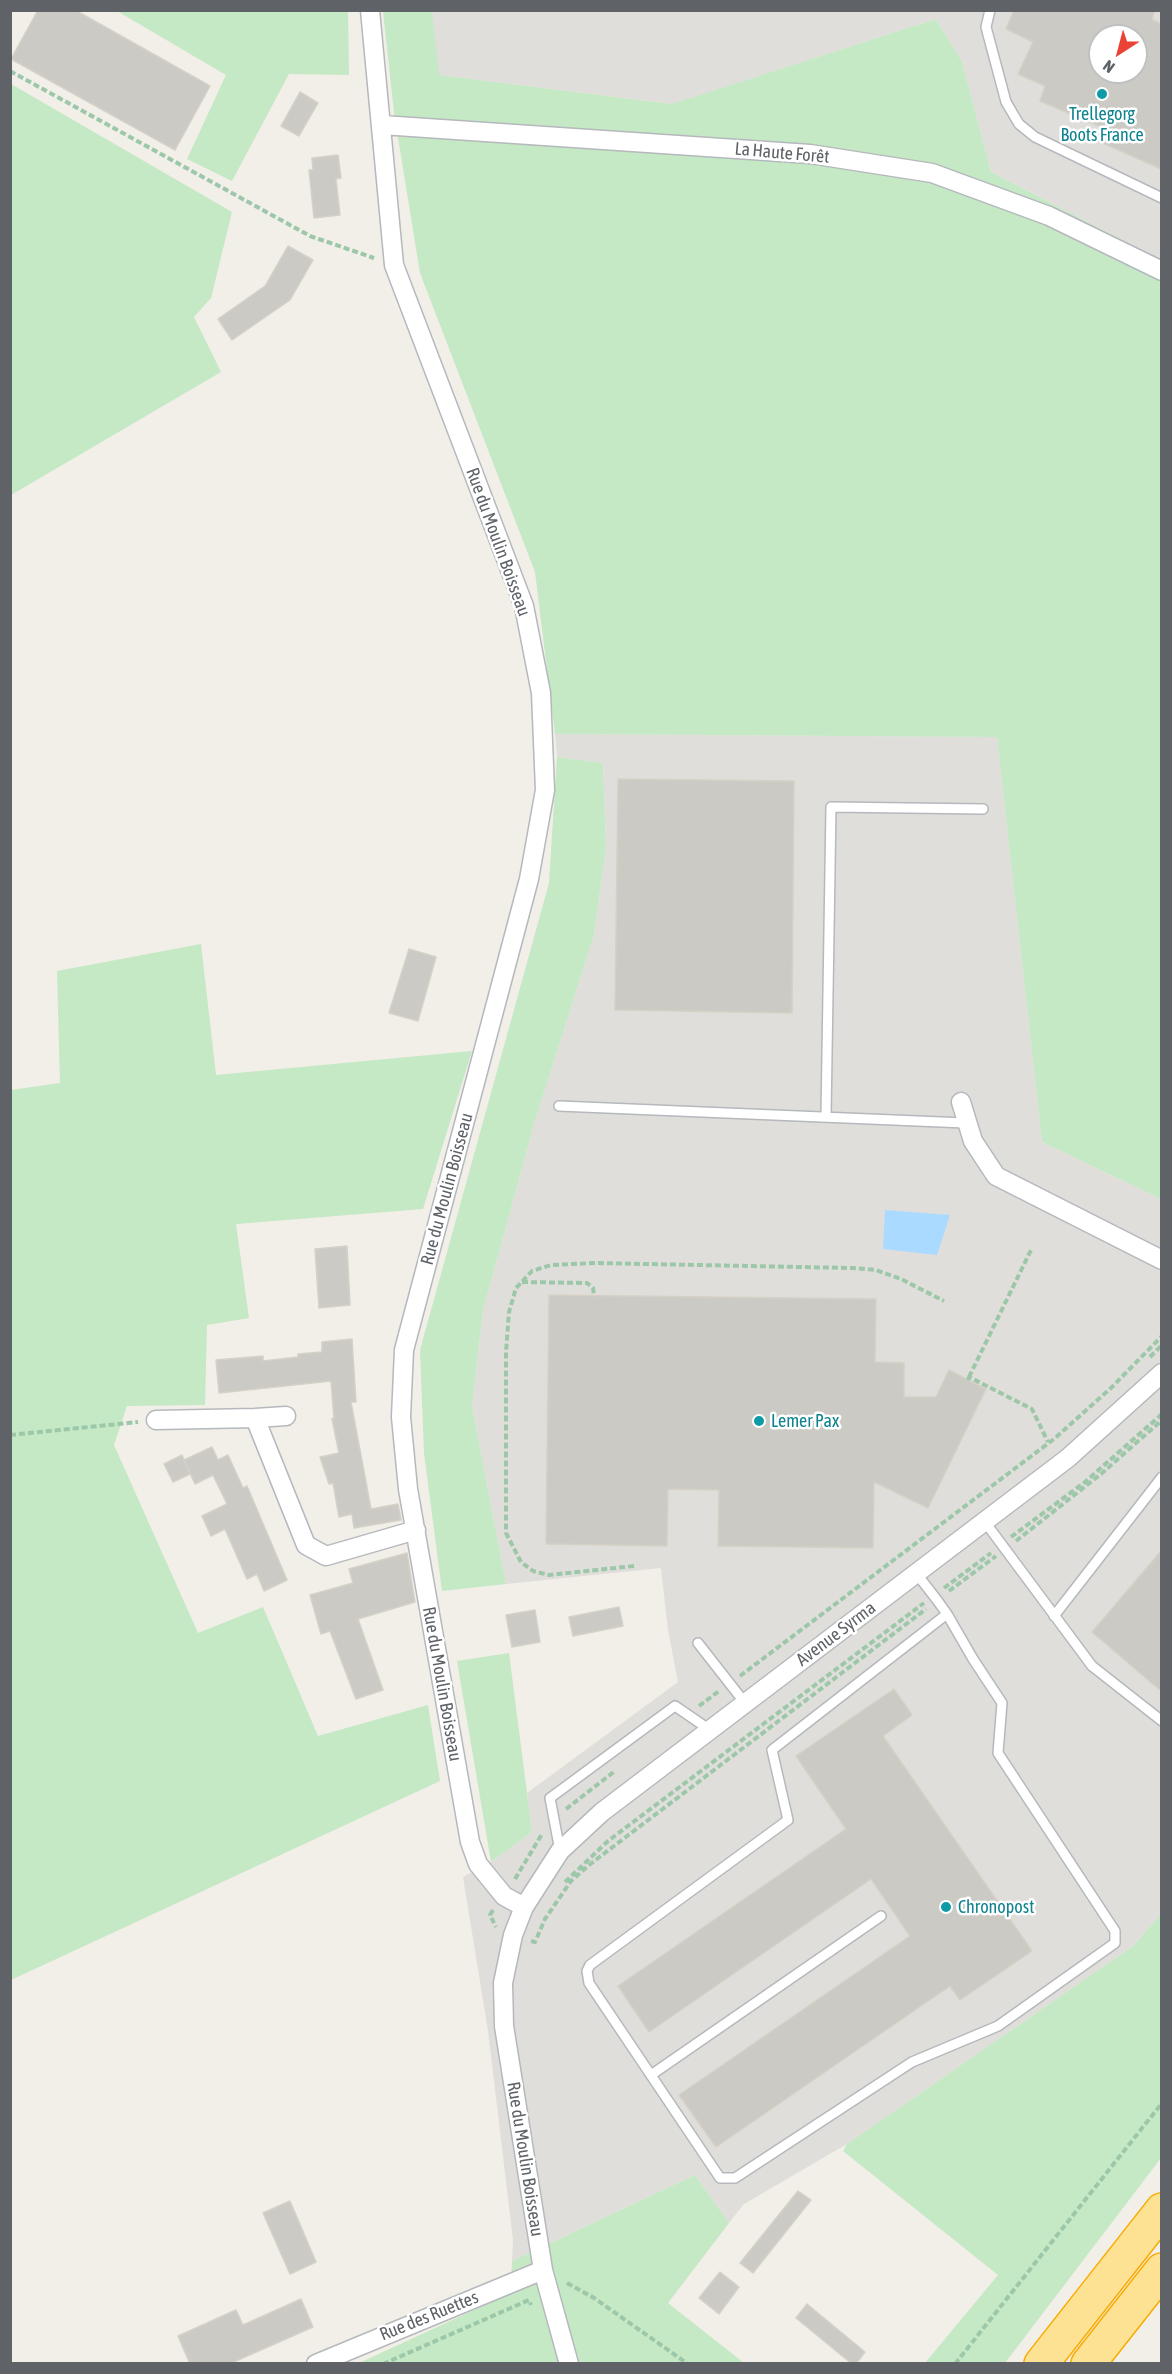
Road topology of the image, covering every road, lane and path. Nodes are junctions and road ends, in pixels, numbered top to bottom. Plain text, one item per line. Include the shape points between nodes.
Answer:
1 (370, 10) edge
2 (990, 10) edge
3 (10, 71) edge
4 (382, 125) junction
5 (1161, 198) edge
6 (394, 265) junction
7 (1161, 271) edge
8 (982, 809) dead end
9 (961, 1102) dead end
10 (559, 1106) dead end
11 (826, 1116) junction
12 (965, 1123) junction
13 (1032, 1248) dead end
14 (1161, 1260) edge
15 (521, 1282) junction
16 (594, 1295) dead end
17 (945, 1301) dead end
18 (1161, 1336) edge
19 (1161, 1373) edge
20 (1161, 1414) edge
21 (286, 1416) dead end
22 (255, 1418) junction
23 (156, 1420) joint
24 (1161, 1420) edge
25 (10, 1435) edge
26 (1048, 1442) junction
27 (1161, 1477) edge
28 (985, 1522) junction
29 (416, 1530) junction
30 (1003, 1547) junction
31 (634, 1566) dead end
32 (916, 1573) junction
33 (936, 1598) junction
34 (946, 1614) junction
35 (1054, 1616) junction
36 (698, 1643) dead end
37 (729, 1684) junction
38 (745, 1703) junction
39 (688, 1715) junction
40 (1161, 1721) edge
41 (710, 1730) junction
42 (624, 1764) dead end
43 (554, 1821) junction
44 (560, 1851) junction
45 (504, 1896) junction
46 (524, 1907) junction
47 (545, 1912) dead end
48 (881, 1916) dead end
49 (513, 1935) junction
50 (651, 2075) junction
51 (1161, 2103) edge
52 (1161, 2210) edge
53 (543, 2270) junction
54 (1161, 2270) edge
55 (533, 2310) dead end
56 (316, 2364) edge
57 (383, 2364) edge
58 (569, 2364) edge
59 (688, 2364) edge
60 (955, 2364) edge
61 (1041, 2364) edge
62 (1088, 2364) edge

1 - 4 street, Rue du Moulin Boisseau
2 - 5 lane via 986,27 1006,102 1019,124 1035,137
3 - 6 path via 310,236
4 - 6 street, Rue du Moulin Boisseau
4 - 7 street, La Haute Forêt via 810,153 932,173 1048,216
6 - 29 street, Rue du Moulin Boisseau via 524,606 542,693 545,790 529,879 404,1350 401,1417
8 - 11 lane via 831,807
9 - 12 street
10 - 11 lane
11 - 12 lane
12 - 14 street via 996,1176
13 - 26 path via 968,1378 1032,1409
15 - 16 path via 587,1283
15 - 17 path via 532,1271 551,1265 594,1263 852,1268 876,1270
15 - 31 path via 509,1312 506,1352 506,1533 512,1550 533,1571 549,1575
18 - 26 path via 1081,1416
19 - 28 street, Avenue Syrma via 1097,1434
20 - 30 path, Avenue Syrma via 1085,1482
21 - 22 street
22 - 23 street
22 - 29 street via 306,1545 326,1556
23 - 25 path
24 - 30 path via 1101,1474
26 - 37 path
27 - 35 lane
28 - 30 lane
28 - 32 street, Avenue Syrma
29 - 45 street, Rue du Moulin Boisseau via 470,1842 478,1864
30 - 33 path, Avenue Syrma
30 - 35 lane
32 - 33 lane
32 - 38 street, Avenue Syrma
33 - 34 lane
33 - 47 path, Avenue Syrma via 608,1841 558,1890
33 - 49 path via 589,1864 561,1895 535,1942
34 - 50 lane via 772,1750 788,1820 590,1965 589,1983
34 - 50 lane via 1002,1703 998,1753 1115,1931 1115,1943 998,2026 912,2062 735,2178 720,2178
35 - 40 lane via 1092,1666
36 - 37 lane
37 - 38 lane
37 - 39 path
38 - 41 street, Avenue Syrma
39 - 41 lane
39 - 43 lane via 675,1706 550,1798
41 - 44 street, Avenue Syrma via 602,1812
42 - 43 path
43 - 44 lane
43 - 45 path
44 - 46 street, Avenue Syrma
45 - 46 street, Rue du Moulin Boisseau
45 - 49 path via 490,1915 496,1927
46 - 49 street, Rue du Moulin Boisseau
48 - 50 lane
49 - 53 street, Rue du Moulin Boisseau via 503,1983 504,2026
51 - 60 path
52 - 61 highway
53 - 56 street, Rue des Ruettes
53 - 58 street, Rue du Moulin Boisseau
53 - 59 path via 594,2298
54 - 62 highway
55 - 57 path via 529,2300

